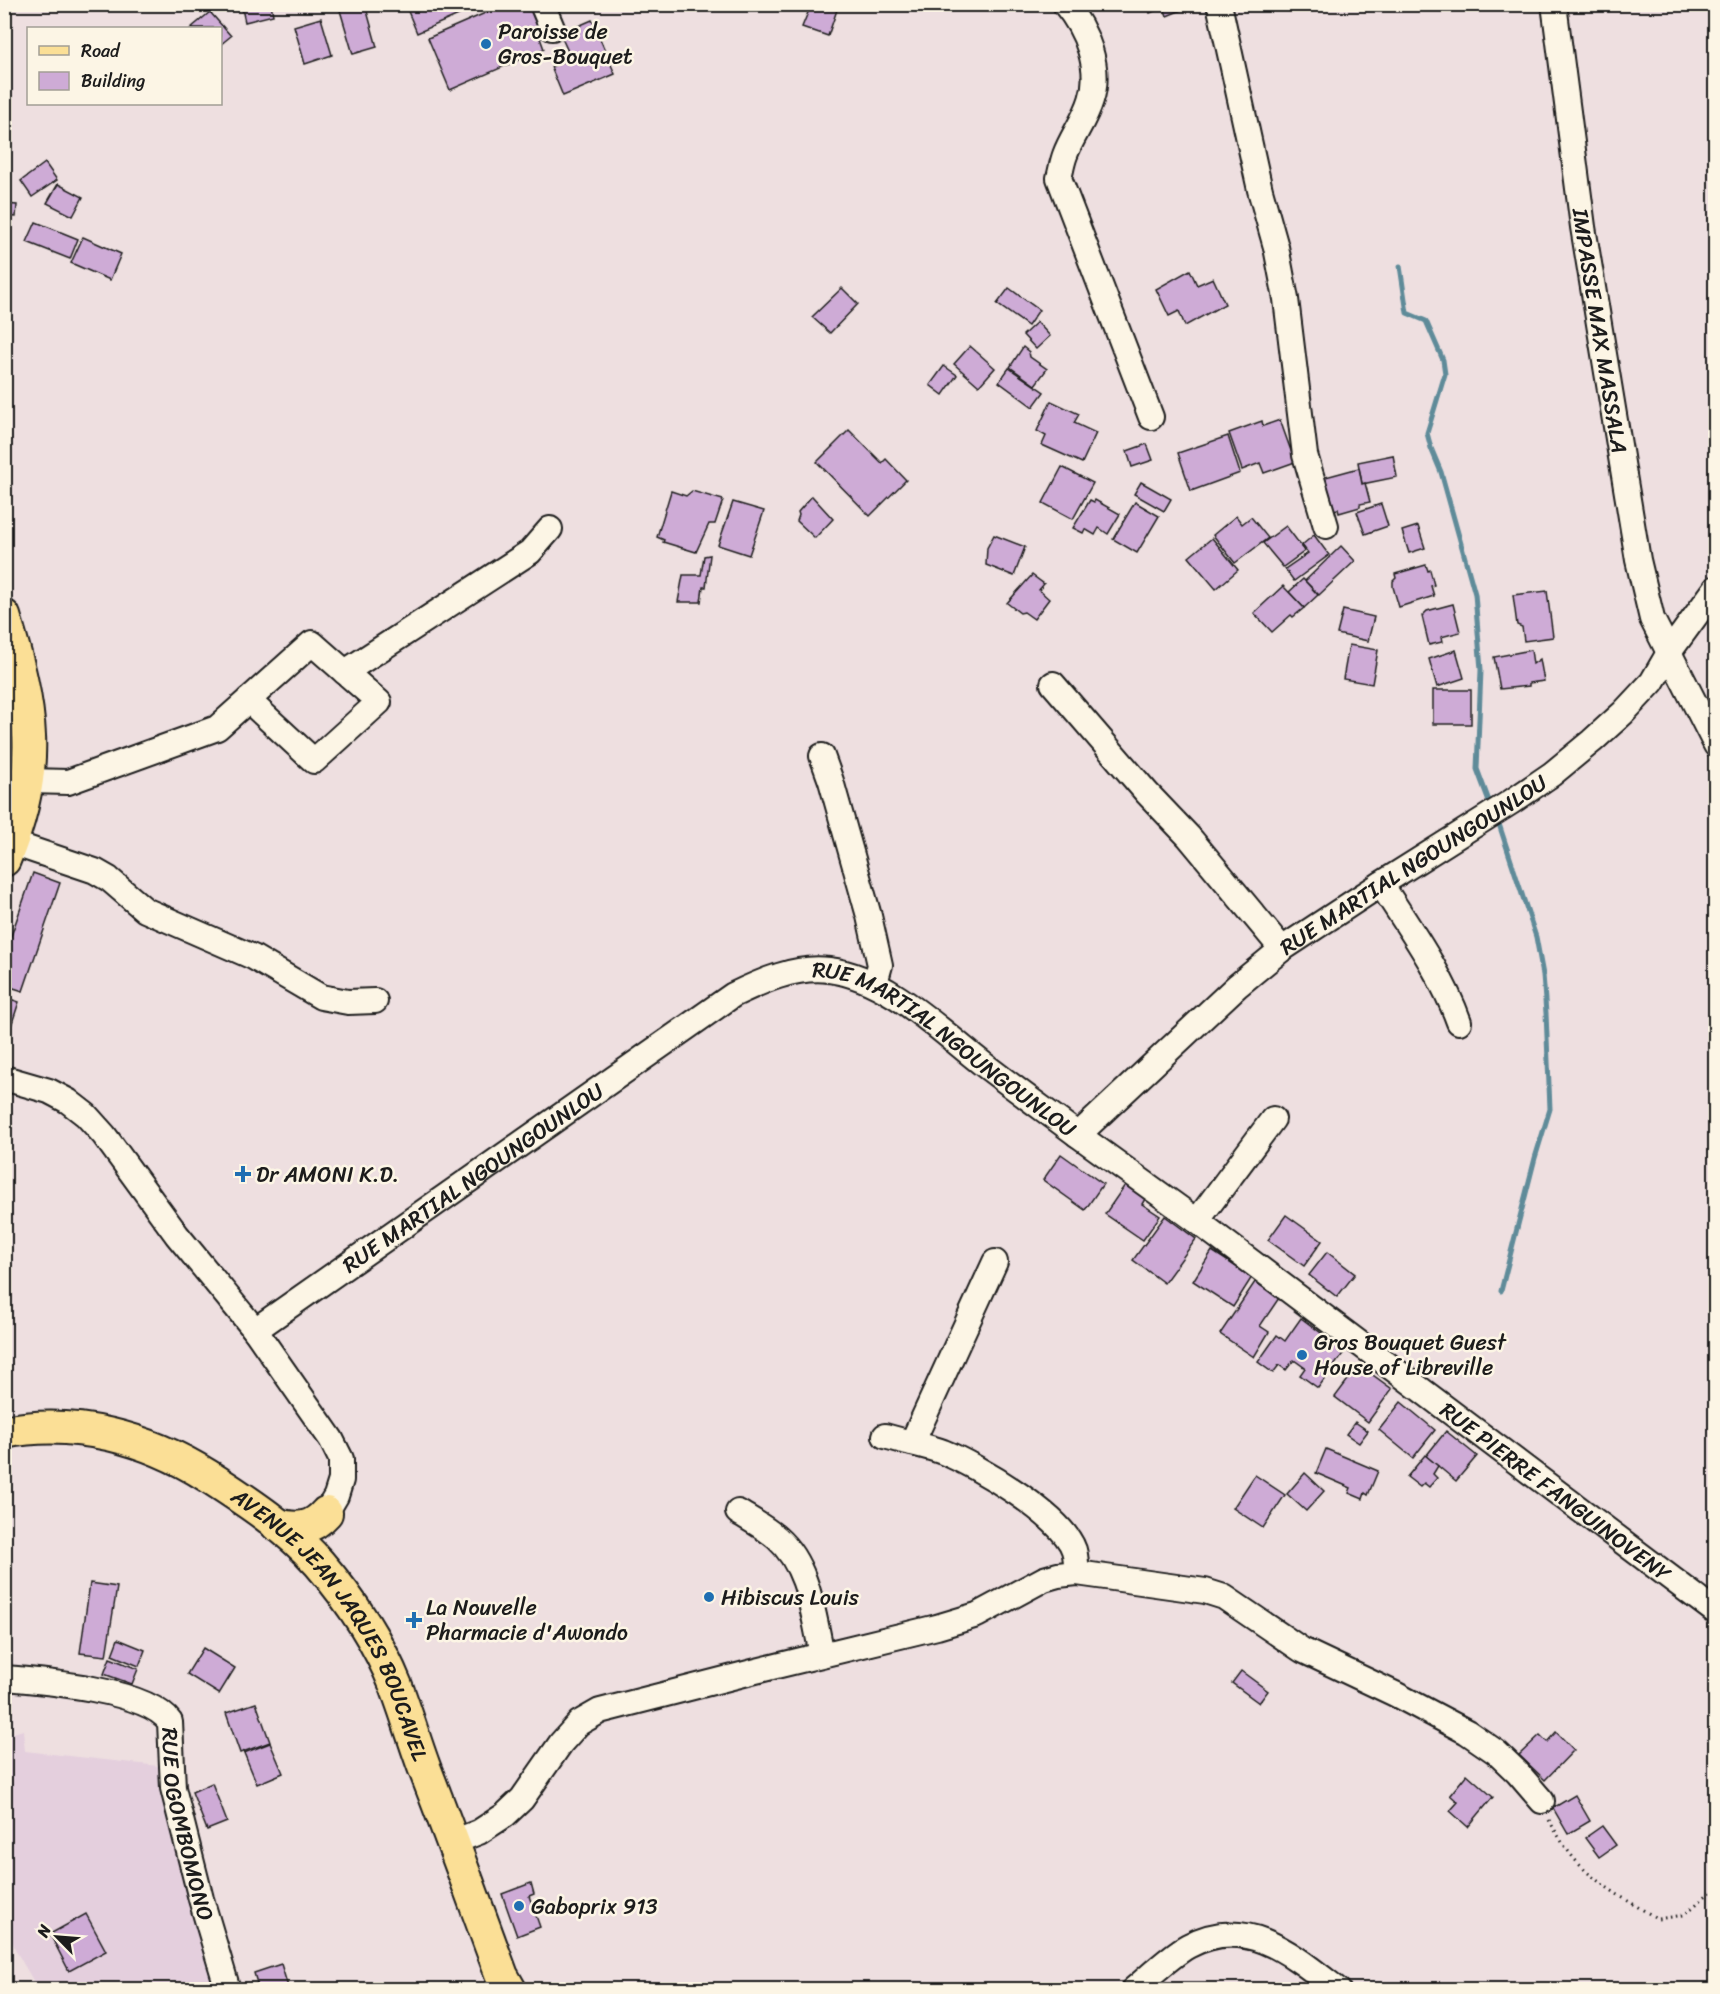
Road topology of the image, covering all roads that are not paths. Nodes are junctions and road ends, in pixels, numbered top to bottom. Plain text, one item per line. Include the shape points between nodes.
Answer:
1 (542, 4) edge
2 (1065, 4) edge
3 (1219, 4) edge
4 (1554, 4) edge
5 (552, 28) dead end
6 (1151, 417) dead end
7 (1326, 526) dead end
8 (550, 528) dead end
9 (1716, 588) edge
10 (4, 616) edge
11 (1670, 651) junction
12 (345, 672) junction
13 (1053, 684) dead end
14 (248, 700) junction
15 (1716, 745) edge
16 (822, 756) dead end
17 (28, 781) junction
18 (8, 852) edge
19 (1381, 884) junction
20 (1282, 949) junction
21 (875, 983) junction
22 (375, 1001) dead end
23 (1459, 1022) dead end
24 (4, 1078) edge
25 (1273, 1119) dead end
26 (1078, 1135) junction
27 (1197, 1221) junction
28 (995, 1262) dead end
29 (255, 1330) junction
30 (4, 1432) edge
31 (885, 1436) dead end
32 (912, 1443) junction
33 (738, 1512) dead end
34 (326, 1513) junction
35 (277, 1525) junction
36 (319, 1563) junction
37 (1077, 1573) junction
38 (1716, 1612) edge
39 (822, 1654) junction
40 (4, 1678) edge
41 (1542, 1801) road end
42 (453, 1842) junction
43 (228, 1989) edge
44 (510, 1989) edge
45 (1133, 1989) edge
46 (1338, 1989) edge

1 - 5 street
2 - 6 street via 1090,47 1094,73 1092,98 1065,154 1059,178
3 - 7 street via 1276,247 1305,455
4 - 11 street, IMPASSE MAX MASSALA via 1583,227 1638,560 1652,619
8 - 12 street via 530,552
9 - 11 street, RUE MARTIAL NGOUNGOUNLOU
10 - 17 main road via 26,693
11 - 15 street, IMPASSE MAX MASSALA
11 - 19 street, RUE MARTIAL NGOUNGOUNLOU via 1652,682 1623,713 1552,774
12 - 14 street via 312,643
12 - 14 street via 379,702 314,760
13 - 20 street
14 - 17 street via 217,728 196,736 68,782
16 - 21 street via 869,916 879,965
17 - 18 main road
18 - 22 street via 95,871 145,910 246,954 321,997
19 - 20 street, RUE MARTIAL NGOUNGOUNLOU
19 - 23 street via 1432,966
20 - 26 street, RUE MARTIAL NGOUNGOUNLOU
21 - 26 street, RUE MARTIAL NGOUNGOUNLOU
21 - 29 street, RUE MARTIAL NGOUNGOUNLOU via 828,969 771,977 733,994
24 - 29 street via 49,1091 86,1115
25 - 27 street
26 - 27 street, RUE PIERRE FANGUINOVENY
27 - 38 street, RUE PIERRE FANGUINOVENY
28 - 32 street
29 - 34 street via 331,1439 341,1460 341,1480
30 - 35 main road, AVENUE JEAN JAQUES BOUCAVEL via 74,1429 147,1445 229,1489
31 - 32 street
32 - 37 street via 967,1463 1058,1524 1074,1549
33 - 39 street via 777,1538 803,1576
34 - 35 main road via 306,1528
34 - 36 main road via 317,1541
35 - 36 main road, AVENUE JEAN JAQUES BOUCAVEL
36 - 42 main road, AVENUE JEAN JAQUES BOUCAVEL via 376,1644 395,1684
37 - 39 street via 1044,1579 977,1614 937,1627
37 - 41 street via 1224,1597 1302,1650 1467,1732 1496,1752
39 - 42 street via 600,1712 579,1723 522,1799 505,1815 479,1832
40 - 43 street, RUE OGOMBOMONO via 52,1682 118,1695 164,1713 170,1722 173,1788
42 - 44 main road, AVENUE JEAN JAQUES BOUCAVEL
45 - 46 street via 1186,1947 1208,1937 1233,1934 1271,1943

